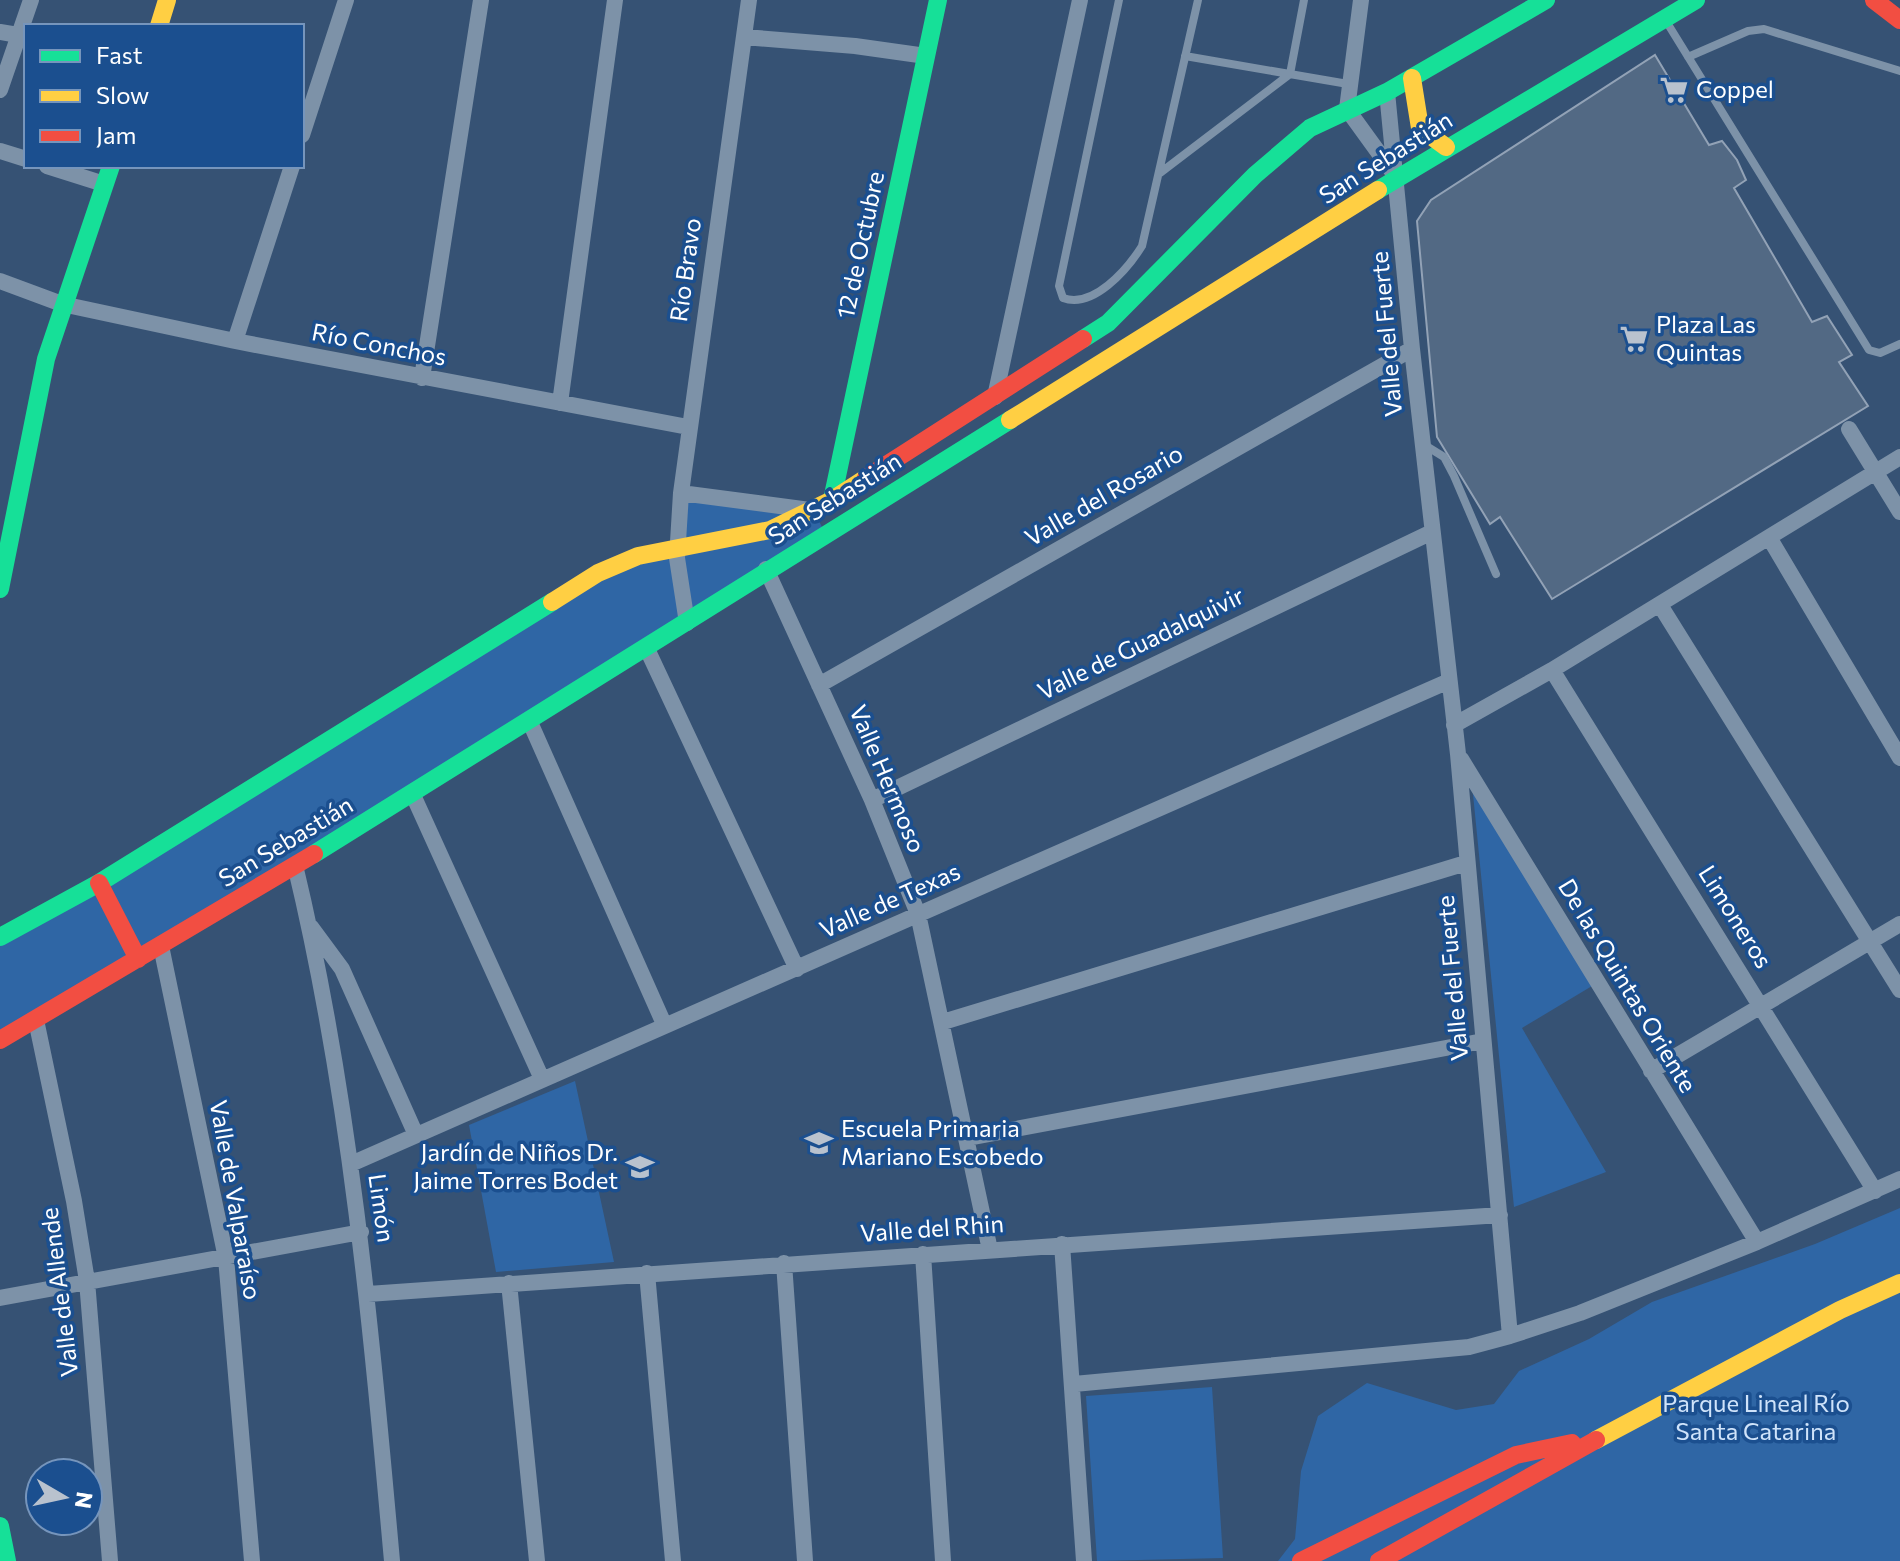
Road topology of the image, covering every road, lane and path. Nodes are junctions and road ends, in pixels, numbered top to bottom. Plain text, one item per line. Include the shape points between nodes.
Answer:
1 (31, 0) edge
2 (167, 0) edge
3 (346, 0) edge
4 (481, 0) edge
5 (615, 0) edge
6 (749, 0) edge
7 (938, 0) edge
8 (1080, 0) edge
9 (1119, 0) edge
10 (1198, 0) edge
11 (1304, 0) edge
12 (1361, 0) edge
13 (1546, 0) edge
14 (1696, 0) edge
15 (1874, 0) edge
16 (1900, 7) edge
17 (1664, 17) junction
18 (1900, 20) edge
19 (160, 24) edge
20 (0, 32) edge
21 (18, 35) junction
22 (744, 37) junction
23 (926, 56) junction
24 (1185, 56) junction
25 (1688, 57) junction
26 (1900, 71) edge
27 (1290, 74) junction
28 (1412, 78) junction
29 (1348, 84) junction
30 (0, 90) edge
31 (1387, 92) junction
32 (1347, 109) junction
33 (304, 129) edge
34 (1446, 147) junction
35 (0, 151) edge
36 (24, 158) edge
37 (53, 168) edge
38 (110, 168) edge
39 (291, 168) edge
40 (1160, 173) junction
41 (1398, 179) junction
42 (104, 184) junction
43 (0, 281) edge
44 (62, 304) junction
45 (235, 341) junction
46 (1900, 344) edge
47 (1412, 349) junction
48 (422, 378) junction
49 (995, 397) junction
50 (560, 403) junction
51 (688, 427) junction
52 (1849, 429) dead end
53 (1422, 443) junction
54 (1900, 457) edge
55 (1876, 472) junction
56 (681, 493) junction
57 (832, 500) junction
58 (814, 511) junction
59 (1900, 512) edge
60 (1432, 532) junction
61 (1770, 539) junction
62 (677, 548) junction
63 (766, 569) junction
64 (1496, 574) dead end
65 (0, 589) edge
66 (1660, 605) junction
67 (687, 623) junction
68 (647, 649) junction
69 (1552, 670) junction
70 (1449, 681) junction
71 (819, 685) junction
72 (529, 720) junction
73 (1454, 725) junction
74 (1458, 754) junction
75 (1900, 758) edge
76 (413, 795) junction
77 (872, 800) junction
78 (1466, 863) junction
79 (295, 865) junction
80 (99, 883) junction
81 (918, 914) junction
82 (1900, 924) edge
83 (309, 925) junction
84 (0, 937) edge
85 (1871, 941) junction
86 (161, 946) junction
87 (138, 959) junction
88 (797, 969) junction
89 (1900, 990) edge
90 (1764, 1007) junction
91 (36, 1020) junction
92 (943, 1022) junction
93 (664, 1024) junction
94 (0, 1040) edge
95 (1483, 1041) junction
96 (1651, 1071) junction
97 (542, 1079) junction
98 (416, 1135) junction
99 (968, 1138) junction
100 (351, 1164) junction
101 (1900, 1179) edge
102 (1875, 1191) junction
103 (1500, 1215) junction
104 (361, 1232) junction
105 (1757, 1242) junction
106 (1062, 1244) junction
107 (990, 1250) junction
108 (923, 1254) junction
109 (226, 1258) junction
110 (784, 1263) junction
111 (647, 1273) junction
112 (87, 1281) junction
113 (509, 1283) junction
114 (1900, 1283) edge
115 (368, 1294) junction
116 (0, 1298) edge
117 (1510, 1336) junction
118 (1074, 1384) junction
119 (1604, 1435) junction
120 (0, 1526) edge
121 (7, 1561) edge
122 (110, 1561) edge
123 (252, 1561) edge
124 (392, 1561) edge
125 (537, 1561) edge
126 (673, 1561) edge
127 (805, 1561) edge
128 (943, 1561) edge
129 (1084, 1561) edge
130 (1301, 1561) edge
131 (1379, 1561) edge

1 - 21 street
2 - 19 main road
3 - 33 street
4 - 48 street
5 - 50 street
6 - 22 street, Río Bravo
7 - 23 main road, 12 de Octubre
8 - 49 street
9 - 40 lane via 1059,286 1063,298 1088,299 1133,260 1142,246
10 - 24 lane
11 - 27 lane
12 - 29 street
13 - 28 main road, San Sebastián
14 - 17 main road, San Sebastián
15 - 16 main road
15 - 18 main road
17 - 25 lane
17 - 34 main road, San Sebastián
20 - 21 street
21 - 30 street
22 - 23 street
22 - 51 street, Río Bravo
23 - 57 main road, 12 de Octubre
24 - 27 lane
24 - 40 lane
25 - 26 lane via 1764,29
25 - 46 lane via 1869,350 1880,353
27 - 29 lane
27 - 40 lane
28 - 31 main road, San Sebastián
28 - 34 main road via 1420,128
29 - 32 street
31 - 32 main road, San Sebastián
31 - 41 street, Valle del Fuerte
32 - 41 street
32 - 49 main road, San Sebastián via 1283,149 1108,323
34 - 41 main road, San Sebastián
35 - 36 street
37 - 42 street
38 - 42 main road
39 - 45 street
41 - 47 street, Valle del Fuerte
41 - 63 main road, San Sebastián
42 - 44 main road
43 - 44 street, Río Conchos
44 - 45 street, Río Conchos
44 - 65 main road
45 - 48 street, Río Conchos
47 - 53 street, Valle del Fuerte
47 - 71 street, Valle del Rosario
48 - 50 street, Río Conchos
49 - 57 main road, San Sebastián
50 - 51 street, Río Conchos
51 - 56 street, Río Bravo
52 - 55 street
53 - 60 street, Valle del Fuerte
53 - 64 lane via 1444,457
54 - 55 street
55 - 59 street
55 - 61 street
56 - 58 street
56 - 62 street, Río Bravo
57 - 58 main road, San Sebastián
58 - 62 main road, San Sebastián via 770,530
60 - 70 street, Valle del Fuerte
60 - 77 street, Valle de Guadalquivir
61 - 66 street
61 - 75 street
62 - 67 street, Río Bravo
62 - 80 main road, San Sebastián via 619,563 573,586
63 - 67 main road, San Sebastián
63 - 71 street, Valle Hermoso
66 - 69 street
66 - 85 street
67 - 68 main road, San Sebastián
68 - 72 main road, San Sebastián
68 - 88 street
69 - 73 street
69 - 90 street, Limoneros
70 - 73 street, Valle del Fuerte
70 - 81 street, Valle de Texas
71 - 77 street, Valle Hermoso
72 - 76 main road, San Sebastián
72 - 93 street
73 - 74 street, Valle del Fuerte
74 - 78 street, Valle del Fuerte
74 - 96 street, De las Quintas Oriente
76 - 79 main road, San Sebastián
76 - 97 street
77 - 81 street, Valle Hermoso
78 - 92 street
78 - 95 street, Valle del Fuerte
79 - 83 street, Limón
79 - 86 main road, San Sebastián
80 - 84 main road, San Sebastián
80 - 87 main road
81 - 88 street, Valle de Texas
81 - 92 street, Valle Hermoso
82 - 85 street
83 - 98 street via 342,969
83 - 100 street, Limón
85 - 89 street
85 - 90 street
86 - 87 main road, San Sebastián
86 - 109 street, Valle de Valparaíso
87 - 91 main road, San Sebastián
88 - 93 street, Valle de Texas
90 - 96 street
90 - 102 street, Limoneros
91 - 94 main road, San Sebastián
91 - 112 street, Valle de Allende
92 - 99 street, Valle Hermoso
93 - 97 street, Valle de Texas
95 - 99 street
95 - 103 street, Valle del Fuerte
96 - 105 street, De las Quintas Oriente
97 - 98 street, Valle de Texas
98 - 100 street, Valle de Texas
99 - 107 street, Valle Hermoso
100 - 104 street, Limón
101 - 102 street
102 - 105 street
103 - 106 street, Valle del Rhin
103 - 117 street, Valle del Fuerte
104 - 109 street
104 - 115 street, Limón
105 - 117 street
106 - 107 street, Valle del Rhin
106 - 118 street
107 - 108 street, Valle del Rhin
108 - 110 street, Valle del Rhin
108 - 128 street
109 - 112 street
109 - 123 street, Valle de Valparaíso
110 - 111 street, Valle del Rhin
110 - 127 street
111 - 113 street, Valle del Rhin
111 - 126 street
112 - 116 street
112 - 122 street, Valle de Allende
113 - 115 street, Valle del Rhin
113 - 125 street
114 - 119 main road
115 - 124 street, Limón
117 - 118 street via 1469,1347
118 - 129 street
119 - 130 main road via 1516,1455
119 - 131 main road
120 - 121 main road

